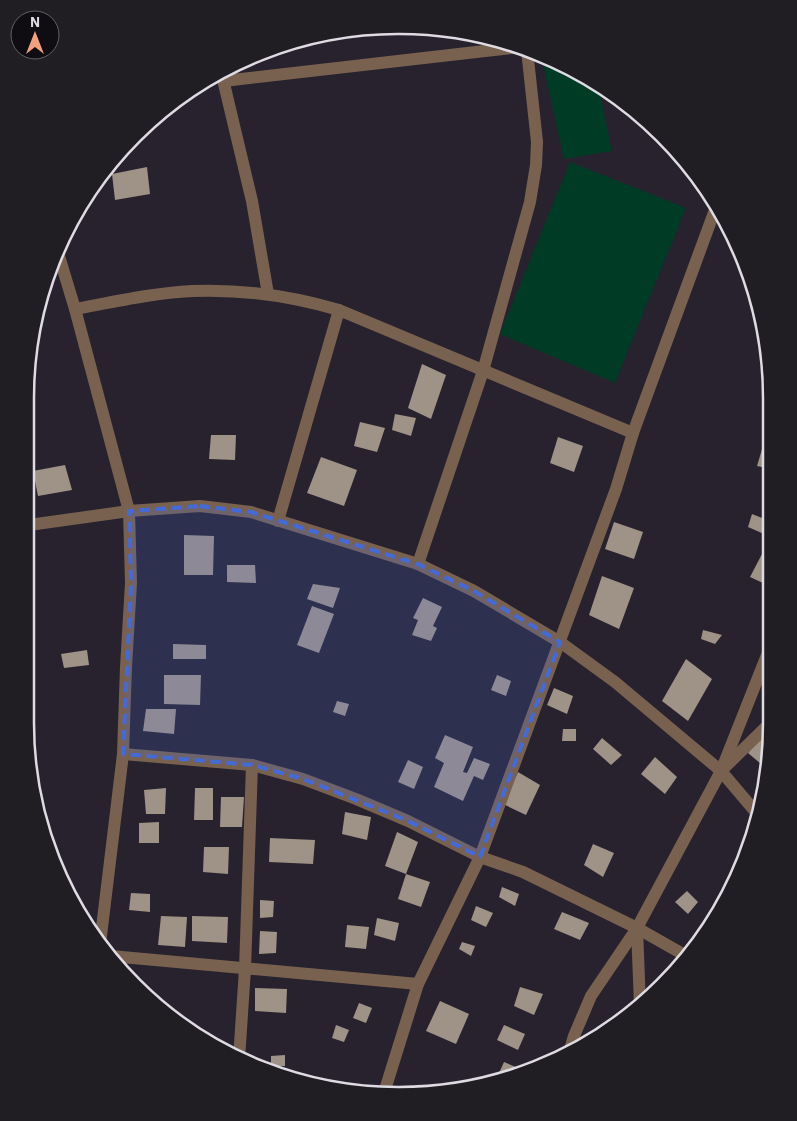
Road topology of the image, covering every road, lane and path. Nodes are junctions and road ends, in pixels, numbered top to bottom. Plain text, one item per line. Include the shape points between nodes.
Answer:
1 (502, 49) edge
2 (528, 58) edge
3 (230, 75) edge
4 (223, 79) edge
5 (713, 215) edge
6 (61, 262) edge
7 (268, 294) junction
8 (75, 308) junction
9 (339, 310) junction
10 (483, 371) junction
11 (633, 433) junction
12 (129, 511) junction
13 (278, 521) junction
14 (34, 524) edge
15 (418, 564) junction
16 (560, 642) junction
17 (763, 665) edge
18 (763, 730) edge
19 (123, 754) junction
20 (252, 766) junction
21 (721, 771) junction
22 (753, 809) edge
23 (480, 857) junction
24 (637, 928) junction
25 (101, 934) edge
26 (681, 954) edge
27 (119, 957) edge
28 (245, 969) junction
29 (418, 984) junction
30 (640, 996) edge
31 (572, 1043) edge
32 (239, 1051) edge
33 (386, 1086) edge

1 - 3 street
2 - 10 street via 537,142 534,184
4 - 7 street via 252,201
5 - 11 street
6 - 8 street
7 - 8 street via 191,291
7 - 9 street
8 - 12 street
9 - 10 street
9 - 13 street
10 - 11 street
10 - 15 street
11 - 16 street
12 - 13 street via 200,506 251,512
12 - 14 street
12 - 19 street via 132,584
13 - 15 street
15 - 16 street via 474,591
16 - 21 street via 615,682
16 - 23 street
17 - 21 street
18 - 21 street
19 - 20 street
19 - 25 street
20 - 23 street via 303,779 356,799
20 - 28 street
21 - 22 street
21 - 24 street
23 - 24 street via 523,872
23 - 29 street
24 - 26 street
24 - 30 street
24 - 31 street via 591,996
27 - 28 street
28 - 29 street
28 - 32 street
29 - 33 street

